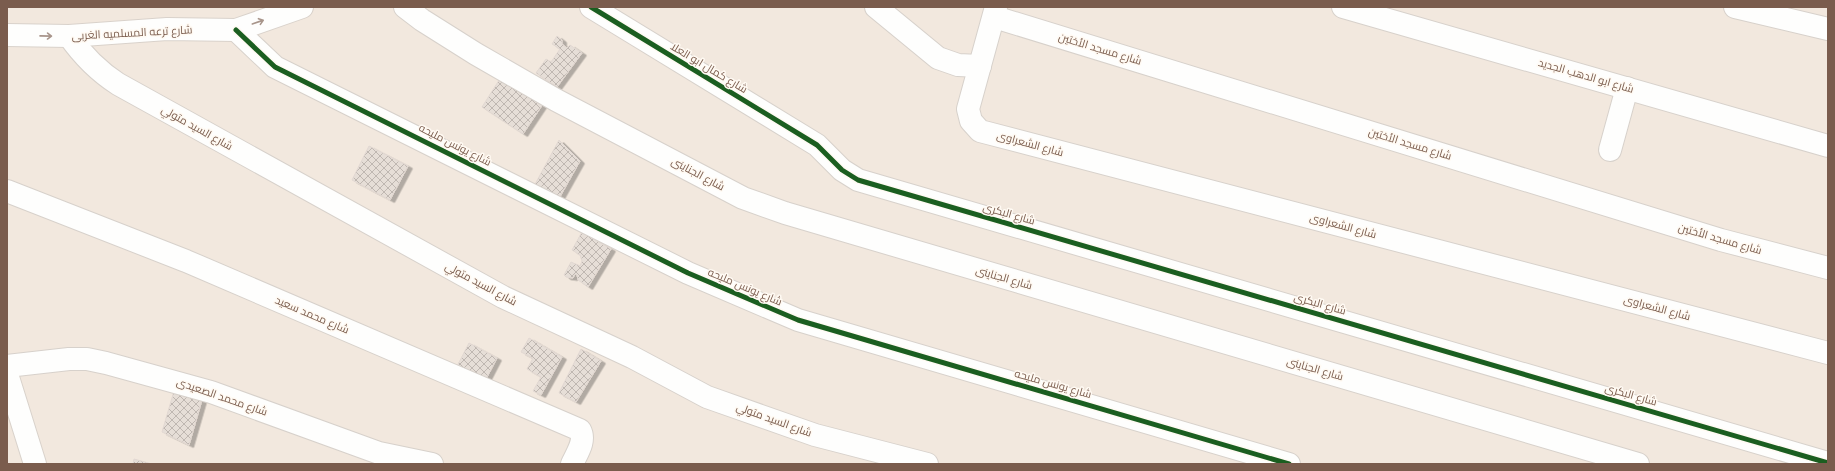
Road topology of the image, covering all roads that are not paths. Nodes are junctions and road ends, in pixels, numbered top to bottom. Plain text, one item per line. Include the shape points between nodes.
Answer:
1 (302, 7) edge
2 (405, 7) edge
3 (591, 7) edge
4 (876, 7) edge
5 (1343, 7) edge
6 (1735, 7) edge
7 (995, 10) edge
8 (1828, 29) edge
9 (236, 30) junction
10 (7, 36) edge
11 (69, 36) junction
12 (980, 66) junction
13 (1627, 88) junction
14 (817, 145) joint
15 (1828, 146) edge
16 (1610, 150) dead end
17 (7, 191) edge
18 (1828, 268) edge
19 (1828, 353) edge
20 (7, 366) edge
21 (7, 374) edge
22 (1828, 463) edge
23 (35, 464) edge
24 (432, 464) edge
25 (572, 464) edge
26 (927, 464) edge
27 (1289, 464) edge
28 (1638, 464) edge

9 -> 1 street, شارع ترعه المسلميه الغربى
2 - 28 street, شارع الجناينى via 476,54 556,100 743,198 785,214
3 - 14 street, شارع كمال ابو العلا
4 - 12 street via 938,58 958,65
5 - 13 street, شارع ابو الدهب الجديد
6 - 8 street
7 - 12 street, شارع الشعراوى
7 - 18 street, شارع مسجد الأختين via 1001,19 1707,236
9 - 11 street, شارع ترعه المسلميه الغربى via 167,29
9 - 27 street, شارع يونس مليحه via 275,67 688,273 798,320
10 -> 11 street, شارع ترعه المسلميه الغربى
11 - 26 street, شارع السيد متولي via 98,70 118,84 503,297 632,358 707,397 815,435
12 - 19 street, شارع الشعراوى via 968,109 971,122 980,131
13 - 15 street, شارع ابو الدهب الجديد
13 - 16 street
14 - 22 street, شارع البكرى via 842,170 858,180
17 - 25 street, شارع محمد سعيد via 186,261 580,430 583,440
20 - 24 street, شارع محمد الصعيدى via 68,359 106,363 211,392 379,453
21 - 23 street

